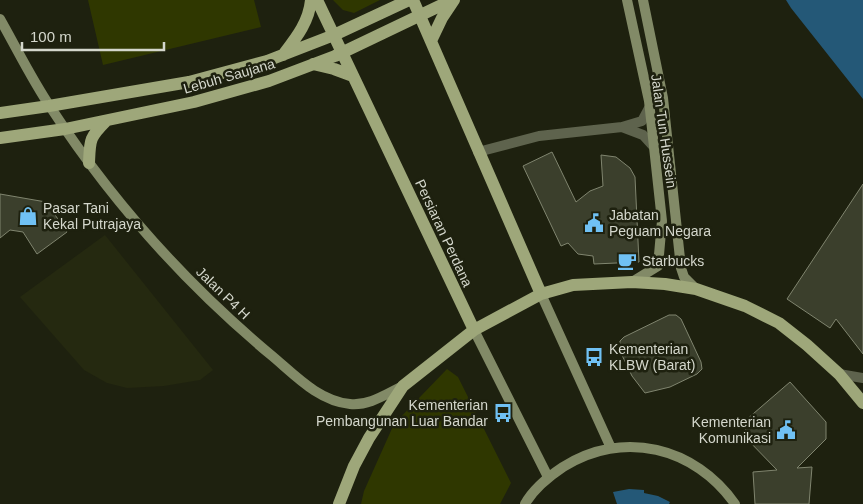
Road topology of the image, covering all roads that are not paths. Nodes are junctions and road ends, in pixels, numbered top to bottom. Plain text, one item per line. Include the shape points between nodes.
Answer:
1 (311, 0) edge
2 (318, 0) edge
3 (411, 0) edge
4 (453, 0) edge
5 (627, 0) edge
6 (643, 0) edge
7 (421, 16) junction
8 (0, 19) edge
9 (334, 35) junction
10 (432, 42) junction
11 (342, 53) junction
12 (283, 55) junction
13 (313, 64) junction
14 (353, 76) junction
15 (49, 106) junction
16 (649, 108) junction
17 (0, 113) edge
18 (106, 121) junction
19 (622, 127) junction
20 (65, 129) junction
21 (0, 138) edge
22 (653, 146) junction
23 (478, 152) junction
24 (89, 163) junction
25 (632, 282) junction
26 (696, 289) junction
27 (541, 294) junction
28 (474, 330) junction
29 (839, 374) junction
30 (863, 378) edge
31 (403, 386) junction
32 (863, 403) edge
33 (611, 448) junction
34 (548, 477) junction
35 (338, 504) edge
36 (525, 504) edge
37 (735, 504) edge

1 - 12 main road via 306,21
2 - 9 main road, Persiaran Perdana
3 - 7 main road
3 - 9 main road, Lebuh Saujana
4 - 7 main road, Lebuh Saujana
4 - 10 main road
5 - 16 street, Jalan Tun Hussein
6 - 26 street, Jalan Tun Hussein via 664,98 681,268 684,277
7 - 10 main road
7 - 11 main road, Lebuh Saujana
8 - 15 street, Jalan P4 H
9 - 11 main road, Persiaran Perdana
9 - 12 main road, Lebuh Saujana
10 - 23 main road
11 - 13 main road, Lebuh Saujana
11 - 14 main road, Persiaran Perdana
12 - 15 main road, Lebuh Saujana via 189,82
13 - 14 main road
13 - 18 main road, Lebuh Saujana via 269,81 194,102
14 - 28 main road, Persiaran Perdana
15 - 17 main road, Lebuh Saujana
15 - 20 street, Jalan P4 H
16 - 19 street via 642,121
16 - 22 street, Jalan Tun Hussein
18 - 20 main road, Lebuh Saujana
18 - 24 main road via 90,140
19 - 22 street via 643,135
19 - 23 street via 539,136
20 - 21 main road, Lebuh Saujana
20 - 24 street, Jalan P4 H
22 - 25 street, Jalan Tun Hussein via 662,221 658,266
23 - 27 main road
24 - 31 street, Jalan P4 H via 139,226 180,270 304,383 324,396 351,404 370,402
25 - 26 main road
25 - 27 main road via 573,285
26 - 29 main road via 745,306 779,323
27 - 28 main road
27 - 33 street
28 - 31 main road
28 - 34 street, Persiaran Perdana
29 - 30 street
29 - 32 main road
31 - 35 main road via 365,445
33 - 34 street via 578,458
33 - 37 street via 661,450 685,459 706,472
34 - 36 street

